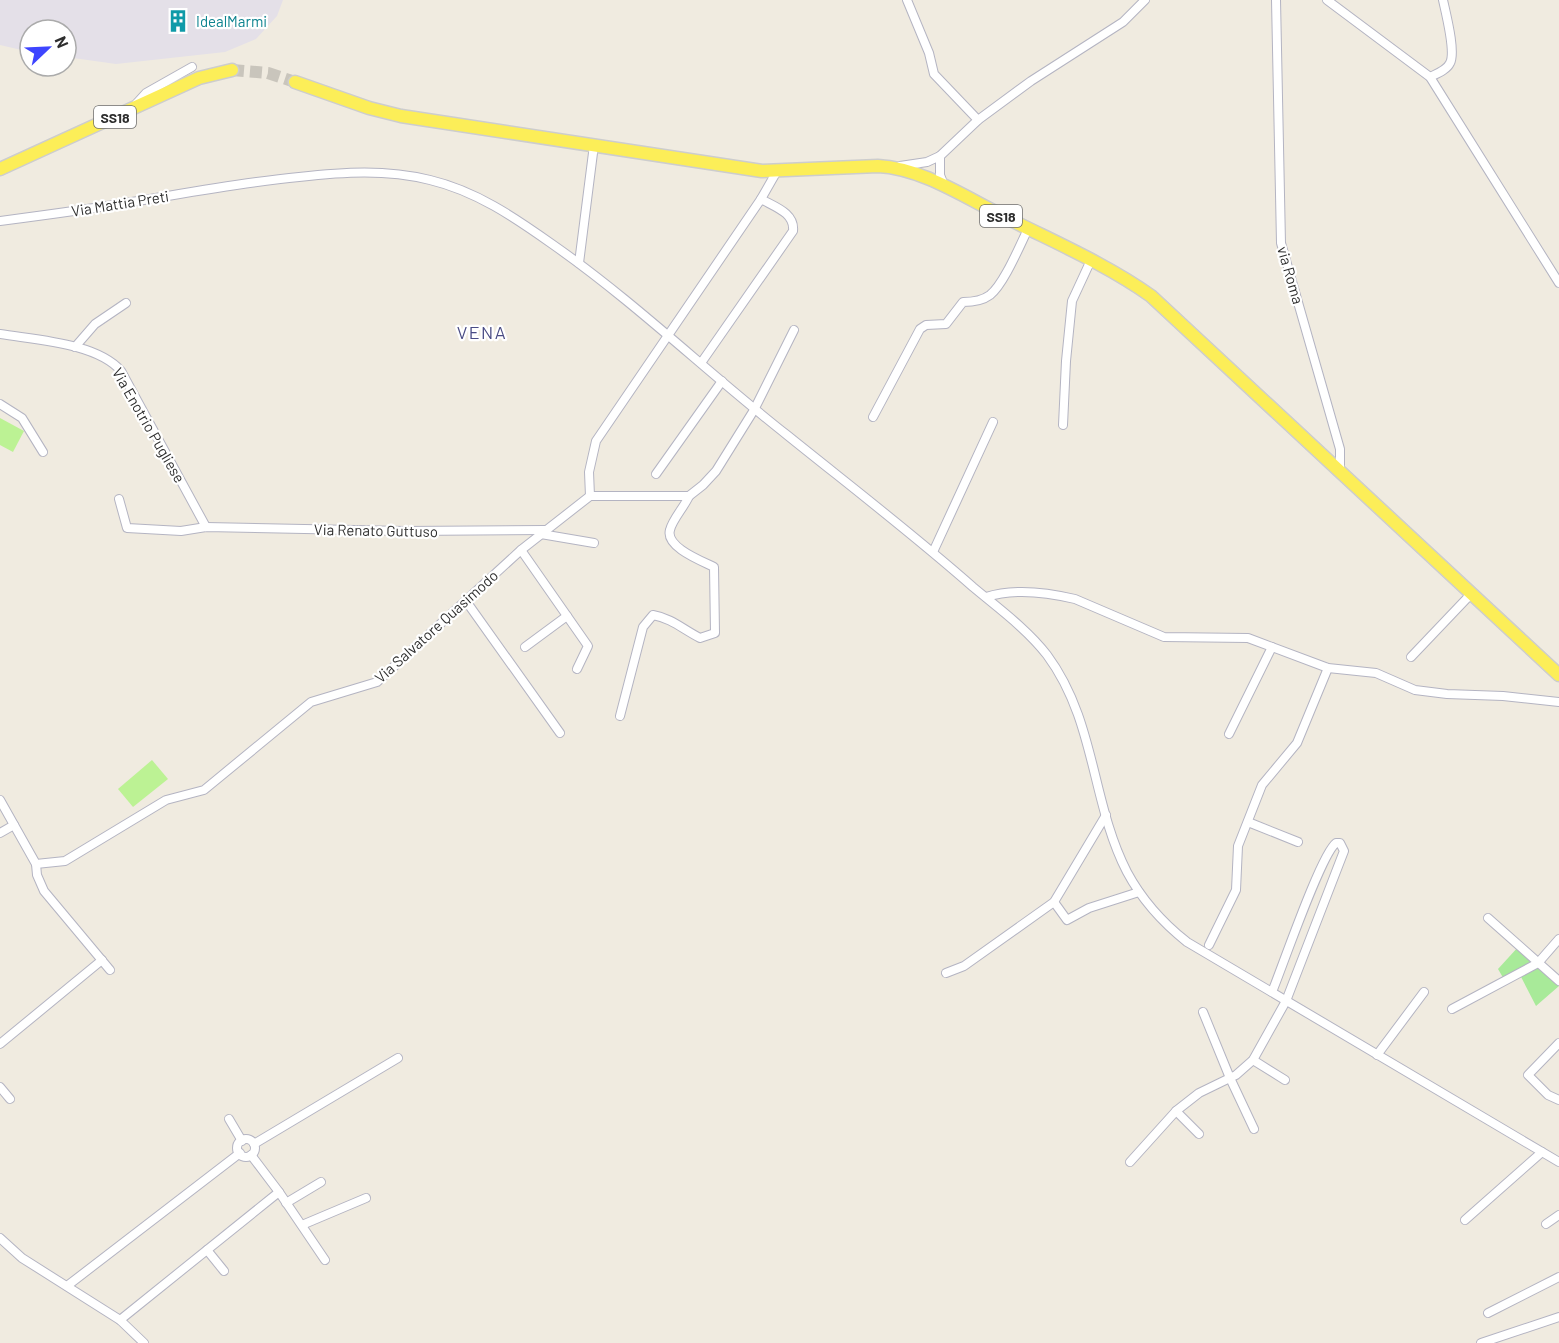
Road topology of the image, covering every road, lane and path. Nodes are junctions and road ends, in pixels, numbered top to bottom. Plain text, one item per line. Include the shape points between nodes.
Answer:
1 (907, 0) edge
2 (1145, 0) edge
3 (1276, 0) edge
4 (1327, 0) edge
5 (1443, 0) edge
6 (192, 67) dead end
7 (232, 70) tunnel mouth
8 (1430, 77) junction
9 (295, 82) tunnel mouth
10 (133, 109) junction
11 (978, 120) junction
12 (594, 145) junction
13 (938, 159) junction
14 (892, 166) junction
15 (0, 169) edge
16 (777, 171) junction
17 (927, 179) junction
18 (947, 189) junction
19 (761, 199) junction
20 (0, 221) edge
21 (1029, 229) junction
22 (1091, 260) junction
23 (579, 263) junction
24 (1559, 283) edge
25 (126, 303) dead end
26 (794, 330) dead end
27 (0, 334) edge
28 (669, 336) junction
29 (75, 347) junction
30 (701, 363) junction
31 (722, 381) junction
32 (0, 404) edge
33 (754, 410) junction
34 (873, 417) dead end
35 (993, 422) dead end
36 (1063, 425) dead end
37 (43, 452) dead end
38 (1340, 473) junction
39 (656, 474) dead end
40 (590, 496) junction
41 (689, 496) junction
42 (119, 499) dead end
43 (206, 528) junction
44 (543, 532) junction
45 (594, 543) dead end
46 (521, 550) junction
47 (933, 552) junction
48 (1471, 594) junction
49 (986, 597) junction
50 (466, 601) junction
51 (567, 616) junction
52 (525, 647) dead end
53 (1272, 647) junction
54 (1411, 657) dead end
55 (577, 669) dead end
56 (1328, 669) junction
57 (1559, 675) edge
58 (1559, 702) edge
59 (620, 716) dead end
60 (560, 733) dead end
61 (1229, 735) dead end
62 (0, 800) edge
63 (1106, 814) junction
64 (1248, 822) junction
65 (14, 825) junction
66 (0, 833) edge
67 (1298, 842) dead end
68 (36, 864) junction
69 (1139, 891) junction
70 (1054, 902) junction
71 (1488, 918) dead end
72 (1559, 939) edge
73 (1209, 945) dead end
74 (102, 960) junction
75 (1538, 963) junction
76 (110, 970) dead end
77 (946, 973) dead end
78 (1559, 981) edge
79 (1272, 992) junction
80 (1424, 992) dead end
81 (1286, 1000) junction
82 (1452, 1009) dead end
83 (1203, 1012) dead end
84 (1559, 1043) edge
85 (0, 1044) edge
86 (1377, 1054) junction
87 (398, 1058) dead end
88 (1253, 1060) junction
89 (1230, 1078) junction
90 (1285, 1080) dead end
91 (0, 1087) edge
92 (1558, 1098) edge
93 (10, 1099) dead end
94 (1176, 1111) junction
95 (229, 1119) dead end
96 (1254, 1129) dead end
97 (1199, 1134) dead end
98 (242, 1141) junction
99 (254, 1144) junction
100 (1542, 1152) junction
101 (240, 1153) junction
102 (251, 1155) junction
103 (1130, 1162) dead end
104 (1559, 1162) edge
105 (321, 1182) dead end
106 (279, 1191) junction
107 (366, 1198) dead end
108 (286, 1203) junction
109 (1559, 1215) edge
110 (1465, 1220) dead end
111 (1546, 1224) dead end
112 (302, 1225) junction
113 (0, 1238) edge
114 (207, 1250) junction
115 (325, 1260) dead end
116 (224, 1270) dead end
117 (1559, 1277) edge
118 (67, 1286) junction
119 (1488, 1313) dead end
120 (1559, 1317) edge
121 (120, 1320) junction
122 (1493, 1341) edge
123 (144, 1343) edge
124 (1481, 1343) edge

1 - 11 street via 934,74
2 - 11 street via 1123,22
3 - 38 street, via Roma via 1281,243 1341,449
4 - 8 street
5 - 8 street via 1452,61
6 - 10 street via 146,93
7 - 10 main road, SS18 via 199,78
8 - 24 street
9 - 12 main road, SS18 via 401,116
10 - 15 main road, SS18
11 - 13 street
12 - 16 main road, SS18
12 - 23 street
13 - 14 street
13 - 17 street via 929,168
13 - 18 street
14 - 16 main road, SS18
14 - 17 main road, SS18
16 - 19 street
17 - 18 main road, SS18
18 - 21 main road, SS18
19 - 28 street
19 - 30 street via 790,216 793,231
20 - 23 street, Via Mattia Preti via 240,183 362,171 429,179 465,191 502,209
21 - 22 main road, SS18
21 - 34 street via 991,295 980,301 963,302 946,324 920,329
22 - 36 street via 1072,301
22 - 38 main road, SS18 via 1132,282 1169,312
23 - 28 street, Via Mattia Preti
25 - 29 street via 95,324
26 - 33 street
27 - 29 street, Via Enotrio Pugliese
28 - 30 street, Via Mattia Preti
28 - 40 street via 596,441 589,472
29 - 43 street, Via Enotrio Pugliese via 99,354 121,372
30 - 31 street, Via Mattia Preti
31 - 33 street, Via Mattia Preti
31 - 39 street
32 - 37 street via 22,418
33 - 41 street via 716,471
33 - 47 street, Via Mattia Preti
35 - 47 street
38 - 48 main road, SS18
40 - 41 street
40 - 44 street, Via Salvatore Quasimodo
41 - 59 street via 669,530 671,540 681,551 714,567 715,633 700,638 667,617 653,615 643,627
42 - 43 street, Via Renato Guttuso via 127,528
43 - 44 street, Via Renato Guttuso
44 - 45 street, Via Renato Guttuso
44 - 46 street, Via Salvatore Quasimodo
46 - 50 street, Via Salvatore Quasimodo
46 - 51 street
47 - 49 street, Via Mattia Preti
48 - 54 street
48 - 57 main road, SS18
49 - 53 street via 1002,592 1059,595 1164,638 1248,638
49 - 63 street, Via Mattia Preti via 1033,639 1063,682 1077,709
50 - 60 street
50 - 68 street, Via Salvatore Quasimodo via 377,682 311,702 204,790 166,800 65,861
51 - 52 street
51 - 55 street via 588,646
53 - 56 street
53 - 61 street
56 - 58 street via 1376,673 1414,690
56 - 64 street via 1297,743 1262,785
62 - 65 street
63 - 69 street, Via Mattia Preti via 1119,853
63 - 70 street
64 - 67 street
64 - 73 street via 1238,846 1236,890
65 - 66 street
65 - 68 street
68 - 74 street via 44,891
69 - 70 street via 1067,920
69 - 79 street, Via Mattia Preti via 1168,927 1187,942
70 - 77 street via 973,960
71 - 75 street
72 - 75 street
74 - 76 street
74 - 85 street
75 - 78 street
75 - 82 street
79 - 81 street, Via Mattia Preti
79 - 81 street via 1321,869 1332,846 1340,843 1344,850
80 - 86 street
81 - 86 street, Via Mattia Preti
81 - 88 street
83 - 89 street
84 - 92 street via 1528,1075 1548,1095
86 - 100 street, Via Mattia Preti
87 - 99 street
88 - 89 street
88 - 90 street
89 - 94 street via 1199,1093
89 - 96 street
91 - 93 street
94 - 97 street
94 - 103 street
95 - 98 street
98 - 99 street
98 - 101 street
99 - 102 street
100 - 104 street, Via Mattia Preti
100 - 110 street
101 - 102 street
101 - 118 street
102 - 106 street
105 - 108 street
106 - 108 street
106 - 114 street
107 - 112 street
108 - 112 street
109 - 111 street
112 - 115 street
113 - 118 street via 22,1258
114 - 116 street
114 - 121 street
117 - 119 street
118 - 121 street
120 - 122 street
121 - 123 street
122 - 124 street

